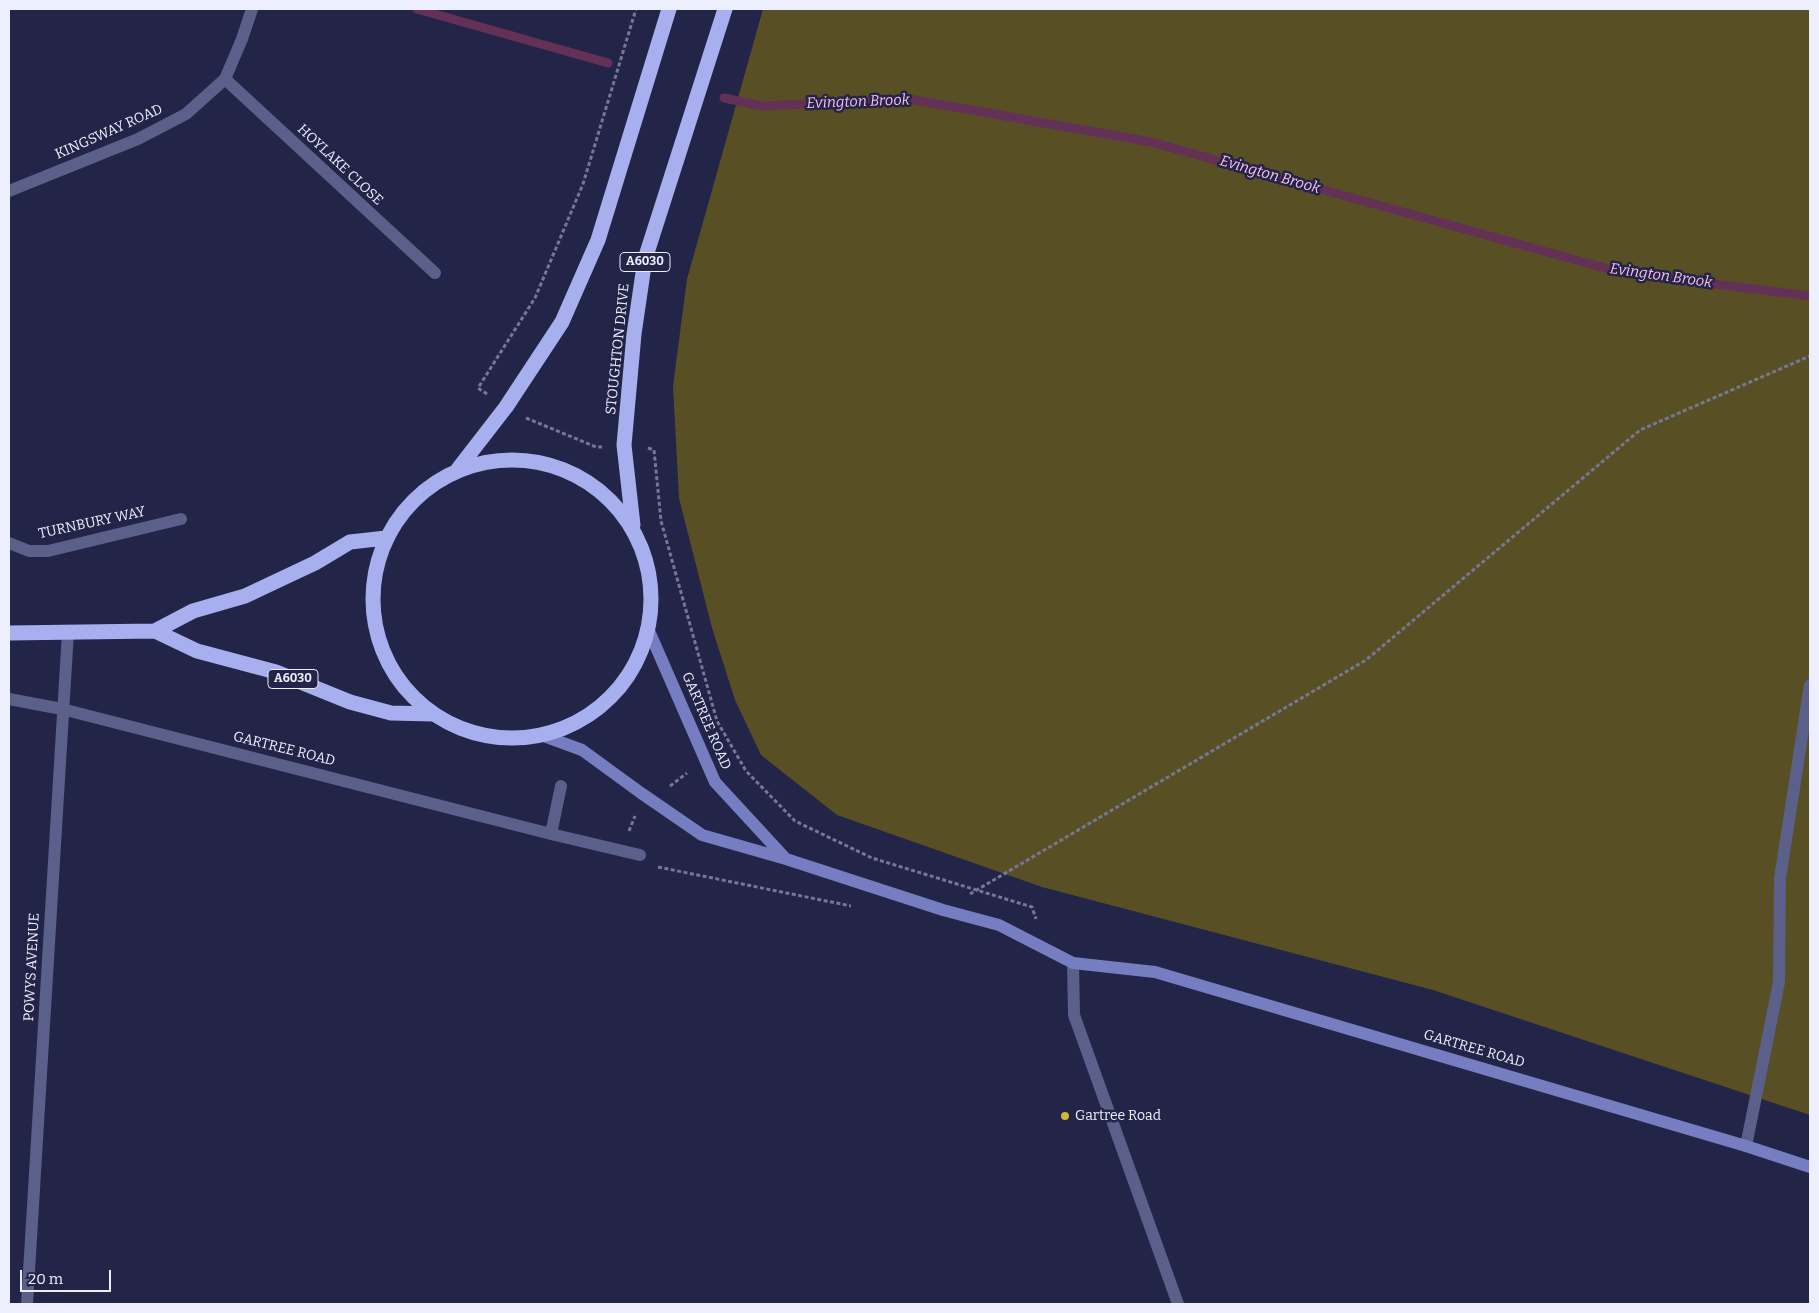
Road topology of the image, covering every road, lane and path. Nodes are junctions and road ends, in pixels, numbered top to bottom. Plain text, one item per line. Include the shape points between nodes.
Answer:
1 (252, 9) edge
2 (636, 9) edge
3 (668, 9) edge
4 (725, 9) edge
5 (225, 79) junction
6 (9, 191) edge
7 (436, 273) dead end
8 (1810, 356) edge
9 (506, 407) junction
10 (624, 445) junction
11 (458, 469) junction
12 (182, 519) dead end
13 (633, 525) junction
14 (386, 538) junction
15 (9, 543) edge
16 (155, 631) junction
17 (649, 631) junction
18 (68, 632) junction
19 (9, 633) edge
20 (1810, 685) edge
21 (9, 699) edge
22 (62, 709) junction
23 (433, 714) junction
24 (544, 736) junction
25 (561, 786) dead end
26 (551, 834) junction
27 (640, 855) joint
28 (786, 859) junction
29 (977, 890) junction
30 (857, 907) dead end
31 (943, 910) junction
32 (1044, 949) junction
33 (1073, 963) junction
34 (1746, 1146) junction
35 (1810, 1167) edge
36 (27, 1304) edge
37 (1178, 1304) edge

1 - 5 street, KINGSWAY ROAD
2 - 9 path via 583,184 535,298 478,388
3 - 9 highway via 598,240 562,322
4 - 10 highway, STOUGHTON DRIVE / A6030 via 645,259 634,334
5 - 6 street, KINGSWAY ROAD via 186,114 138,139
5 - 7 street, HOYLAKE CLOSE
8 - 29 path via 1640,430 1366,660
9 - 10 path via 536,424 596,447
9 - 11 highway
10 - 13 highway, STOUGHTON DRIVE / A6030
10 - 29 path via 654,450 661,521 717,721 746,771 796,821 872,858
11 - 13 highway via 522,458 572,471 611,498
11 - 14 highway via 422,492 398,517
12 - 15 street, TURNBURY WAY via 48,551 29,551
13 - 17 highway via 653,587
14 - 16 highway, A6030 via 350,542 315,563 245,596 193,611
14 - 23 highway via 375,572 374,620 390,668
16 - 18 highway, A6030
16 - 23 highway, A6030 via 197,650 276,672 350,702 391,713
17 - 24 highway via 623,686 578,723
17 - 28 main road, GARTREE ROAD via 715,782
18 - 19 highway, A6030
18 - 22 street, POWYS AVENUE
20 - 34 street via 1780,878 1779,982
21 - 22 street, GARTREE ROAD
22 - 26 street, GARTREE ROAD
22 - 36 street, POWYS AVENUE
23 - 24 highway via 454,726 503,739
24 - 28 main road, GARTREE ROAD via 582,750 702,835
25 - 26 street
26 - 27 street, GARTREE ROAD
27 - 30 path via 648,865
28 - 31 main road, GARTREE ROAD
29 - 31 path
29 - 32 path via 1032,907
31 - 32 main road, GARTREE ROAD via 999,925
32 - 33 main road, GARTREE ROAD
33 - 34 main road, GARTREE ROAD via 1155,972
33 - 37 street via 1074,1015
34 - 35 main road, GARTREE ROAD

